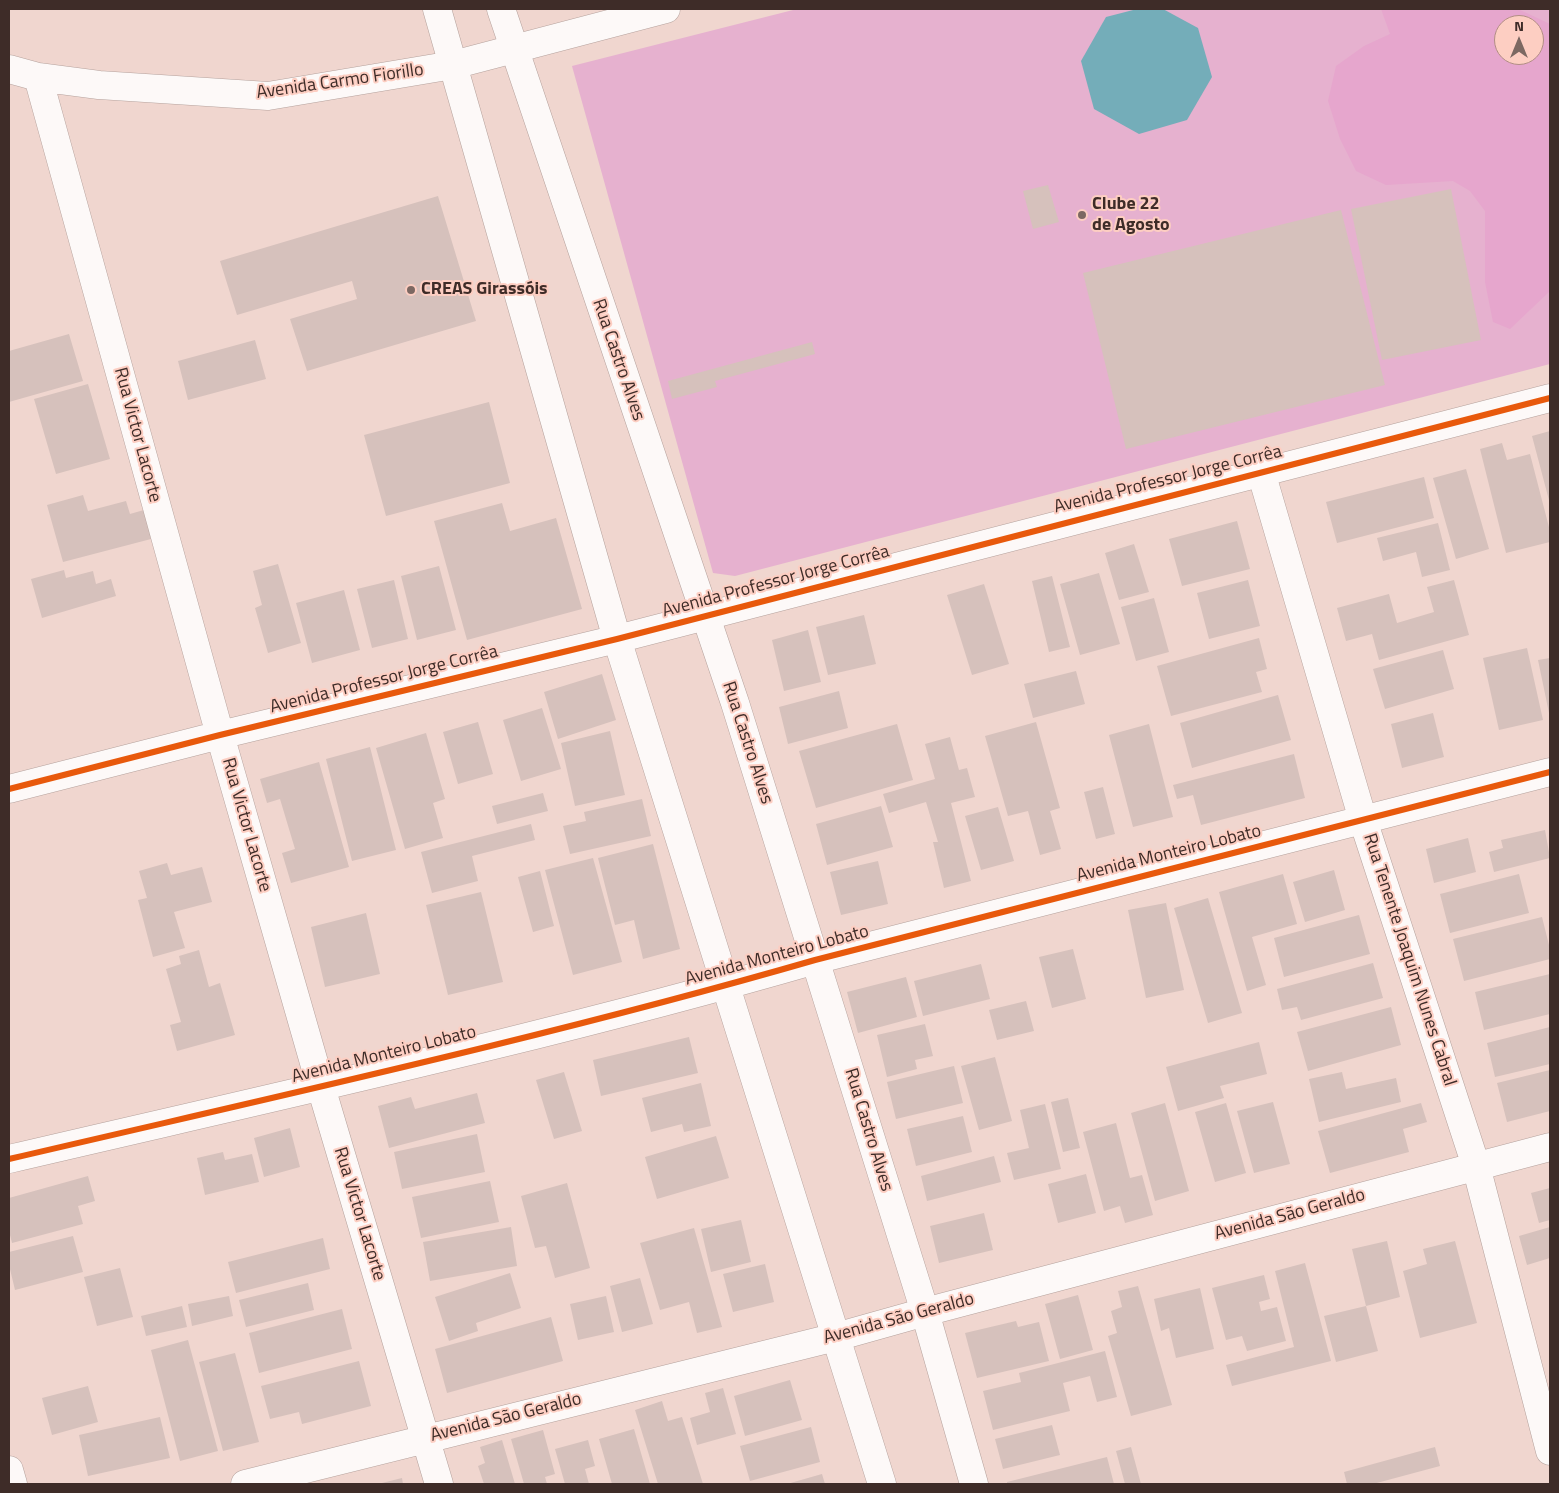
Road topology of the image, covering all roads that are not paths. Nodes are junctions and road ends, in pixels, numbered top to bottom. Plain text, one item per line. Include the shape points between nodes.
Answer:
1 (436, 9) edge
2 (501, 9) edge
3 (666, 9) edge
4 (513, 50) junction
5 (453, 65) junction
6 (9, 69) edge
7 (38, 77) junction
8 (1550, 398) edge
9 (1261, 472) junction
10 (705, 616) junction
11 (618, 639) junction
12 (220, 735) junction
13 (1550, 772) edge
14 (9, 790) edge
15 (1363, 820) junction
16 (815, 960) junction
17 (725, 986) junction
18 (321, 1087) junction
19 (1550, 1147) edge
20 (9, 1159) edge
21 (1476, 1166) junction
22 (925, 1312) junction
23 (836, 1337) junction
24 (426, 1438) junction
25 (1550, 1451) edge
26 (9, 1470) edge
27 (12, 1484) edge
28 (245, 1484) edge
29 (439, 1484) edge
30 (882, 1484) edge
31 (974, 1484) edge

1 - 5 street
2 - 4 street, Rua Castro Alves
3 - 4 street, Avenida Carmo Fiorillo
4 - 5 street, Avenida Carmo Fiorillo
4 - 10 street, Rua Castro Alves
5 - 7 street, Avenida Carmo Fiorillo via 268,96 182,92
5 - 11 street
6 - 7 street, Avenida Carmo Fiorillo
7 - 12 street, Rua Victor Lacorte
8 - 9 street, Avenida Professor Jorge Corrêa
9 - 10 street, Avenida Professor Jorge Corrêa
9 - 15 street, Rua Tenente Joaquim Nunes Cabral
10 - 11 street, Avenida Professor Jorge Corrêa
10 - 16 street, Rua Castro Alves
11 - 12 street, Avenida Professor Jorge Corrêa
11 - 17 street
12 - 14 street, Avenida Professor Jorge Corrêa
12 - 18 street, Rua Victor Lacorte
13 - 15 street, Avenida Monteiro Lobato
15 - 16 street, Avenida Monteiro Lobato
15 - 21 street, Rua Tenente Joaquim Nunes Cabral
16 - 17 street, Avenida Monteiro Lobato
16 - 22 street, Rua Castro Alves
17 - 18 street, Avenida Monteiro Lobato
17 - 23 street
18 - 20 street, Avenida Monteiro Lobato
18 - 24 street, Rua Victor Lacorte
19 - 21 street, Avenida São Geraldo
21 - 22 street, Avenida São Geraldo
21 - 25 street, Rua Tenente Joaquim Nunes Cabral
22 - 23 street, Avenida São Geraldo
22 - 31 street, Rua Castro Alves
23 - 24 street, Avenida São Geraldo
23 - 30 street
24 - 28 street, Avenida São Geraldo
24 - 29 street, Rua Victor Lacorte
26 - 27 street

